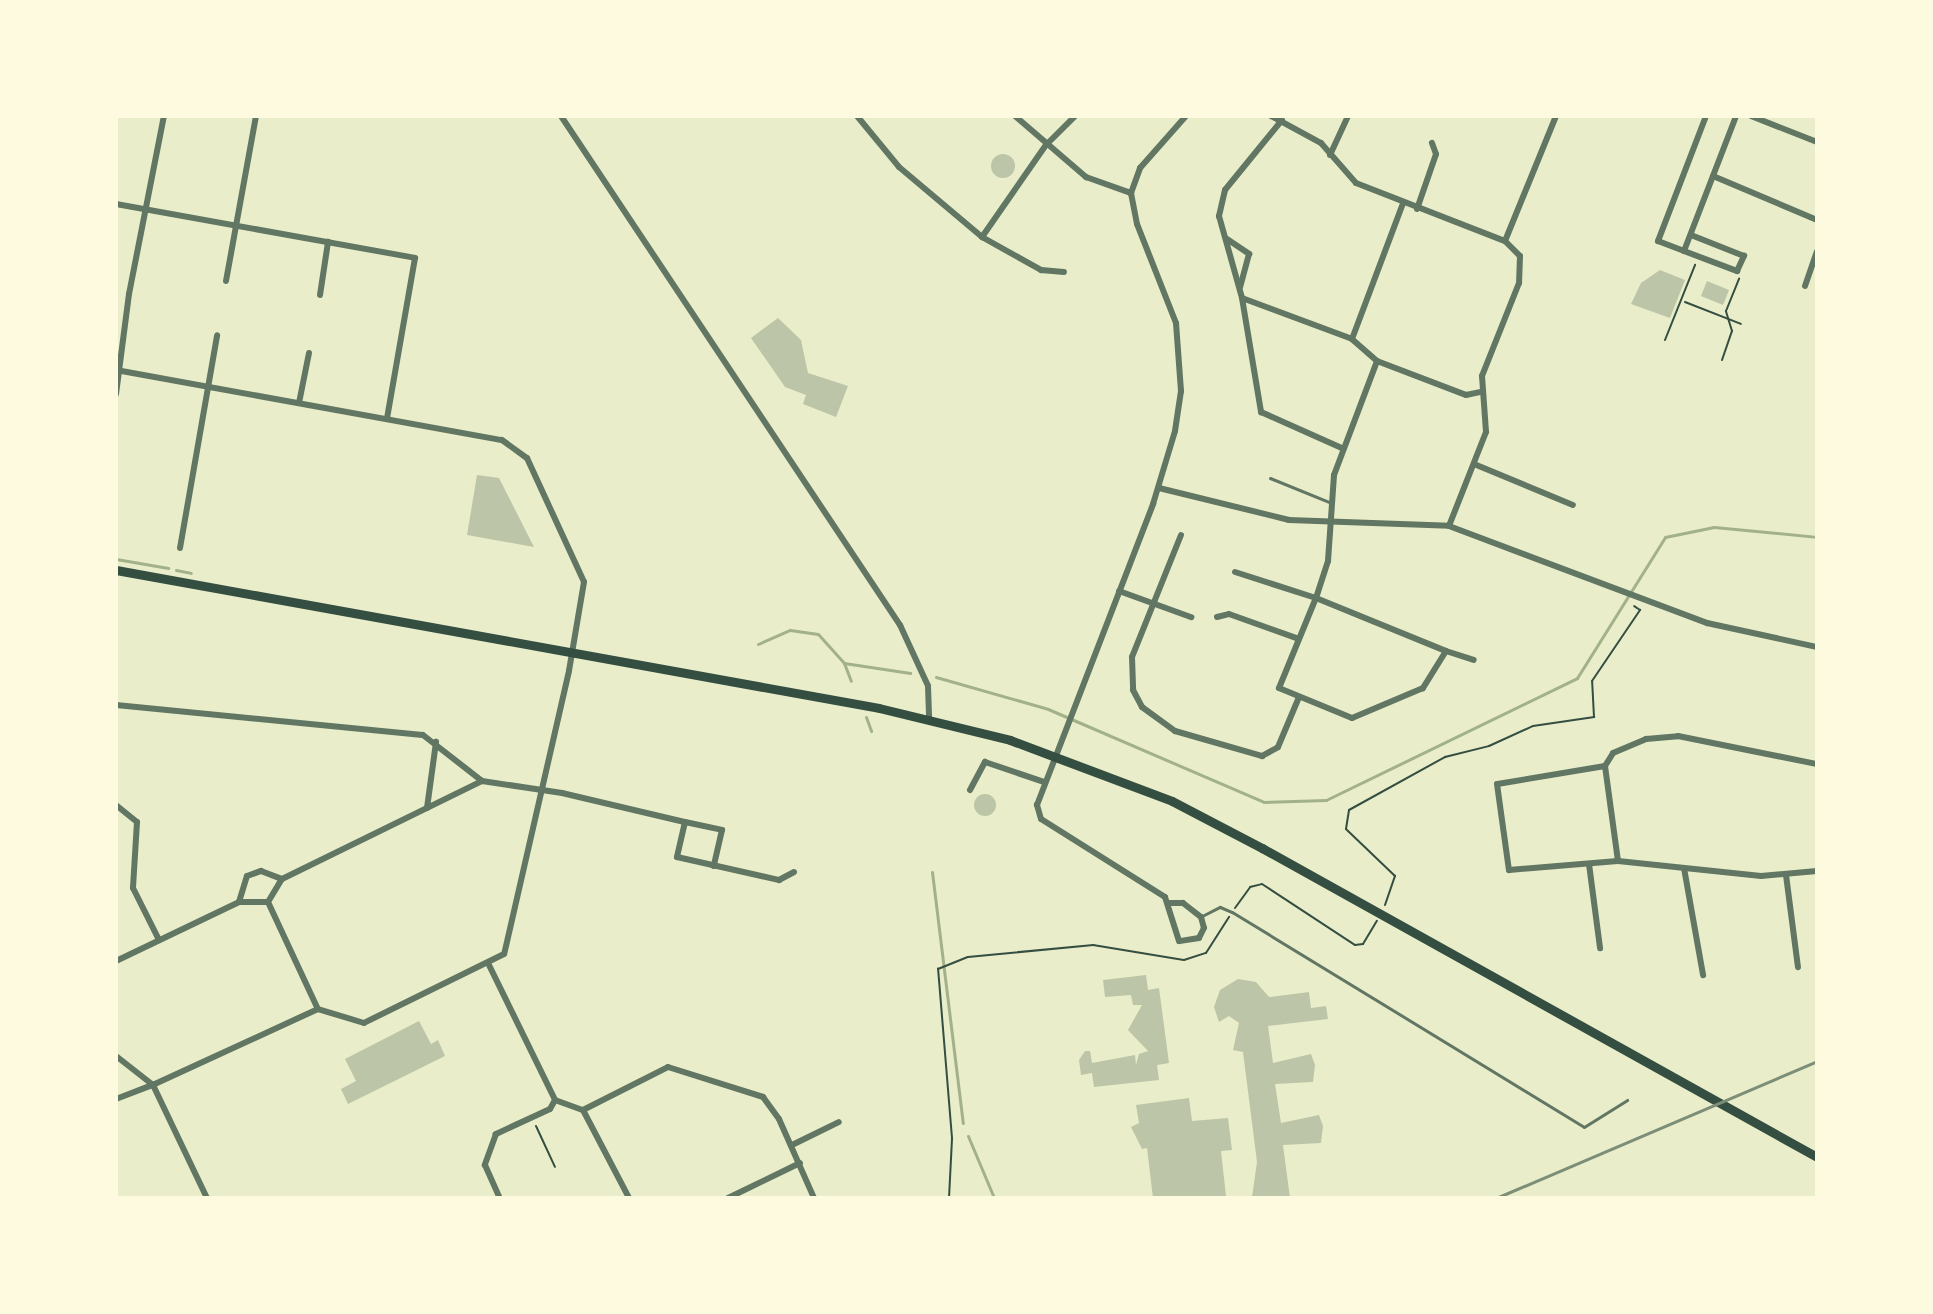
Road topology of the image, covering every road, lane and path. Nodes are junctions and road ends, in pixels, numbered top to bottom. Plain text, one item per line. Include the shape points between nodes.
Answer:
1 (164, 116) edge
2 (256, 116) edge
3 (561, 116) edge
4 (857, 116) edge
5 (1015, 116) edge
6 (1075, 116) edge
7 (1186, 116) edge
8 (1271, 116) edge
9 (1348, 116) edge
10 (1556, 116) edge
11 (1706, 116) edge
12 (1736, 116) edge
13 (1751, 116) edge
14 (1760, 118) edge
15 (1282, 120) junction
16 (1817, 142) edge
17 (1432, 143) dead end
18 (1046, 145) junction
19 (1330, 155) junction
20 (1713, 176) junction
21 (1131, 193) junction
22 (1403, 203) junction
23 (116, 204) edge
24 (1417, 209) junction
25 (148, 210) junction
26 (1817, 220) edge
27 (236, 225) junction
28 (1691, 235) junction
29 (982, 237) junction
30 (1227, 239) junction
31 (1505, 241) junction
32 (328, 242) junction
33 (1684, 251) junction
34 (1817, 252) edge
35 (1698, 257) junction
36 (1064, 272) dead end
37 (1742, 273) dead end
38 (226, 281) dead end
39 (1805, 286) dead end
40 (1240, 287) junction
41 (320, 295) dead end
42 (1242, 298) junction
43 (1684, 301) junction
44 (1728, 320) junction
45 (1741, 324) dead end
46 (217, 335) dead end
47 (1352, 339) junction
48 (1665, 340) dead end
49 (309, 353) dead end
50 (1722, 360) dead end
51 (1377, 361) junction
52 (118, 371) edge
53 (207, 387) junction
54 (1480, 392) junction
55 (116, 394) edge
56 (299, 403) junction
57 (387, 419) junction
58 (1342, 448) junction
59 (1474, 464) junction
60 (1270, 478) dead end
61 (1159, 488) junction
62 (1329, 502) junction
63 (1573, 505) dead end
64 (1328, 521) junction
65 (1449, 526) junction
66 (1181, 535) dead end
67 (180, 548) dead end
68 (116, 570) edge
69 (1235, 572) dead end
70 (1119, 591) junction
71 (1316, 598) junction
72 (1637, 598) junction
73 (1154, 603) junction
74 (1191, 617) dead end
75 (1217, 617) dead end
76 (1299, 639) junction
77 (1817, 647) edge
78 (572, 651) junction
79 (1446, 651) junction
80 (1474, 660) dead end
81 (1299, 697) junction
82 (116, 705) edge
83 (929, 718) junction
84 (436, 742) junction
85 (1053, 754) junction
86 (1817, 764) edge
87 (1605, 766) junction
88 (482, 781) junction
89 (1044, 782) junction
90 (970, 790) dead end
91 (542, 793) junction
92 (116, 805) edge
93 (427, 808) junction
94 (685, 822) junction
95 (1618, 861) junction
96 (1589, 864) junction
97 (714, 866) junction
98 (1684, 868) junction
99 (1817, 871) edge
100 (794, 872) dead end
101 (1786, 875) junction
102 (282, 879) junction
103 (1390, 897) dead end
104 (239, 902) junction
105 (268, 902) junction
106 (1170, 903) junction
107 (1201, 917) junction
108 (159, 940) junction
109 (1600, 948) dead end
110 (116, 961) edge
111 (489, 965) junction
112 (1798, 967) dead end
113 (938, 969) dead end
114 (1703, 975) dead end
115 (318, 1009) junction
116 (116, 1056) edge
117 (153, 1085) junction
118 (116, 1099) edge
119 (555, 1100) junction
120 (1627, 1100) dead end
121 (583, 1110) junction
122 (532, 1118) junction
123 (839, 1122) dead end
124 (792, 1145) junction
125 (1817, 1157) edge
126 (800, 1163) junction
127 (555, 1167) dead end
128 (207, 1198) edge
129 (500, 1198) edge
130 (629, 1198) edge
131 (728, 1198) edge
132 (814, 1198) edge
133 (949, 1198) edge

1 - 25 street
2 - 27 street
3 - 83 street via 900,625 928,686
4 - 29 street via 899,167
5 - 18 street
6 - 18 street
7 - 21 street via 1140,168
8 - 15 street
9 - 19 street
10 - 31 street
11 - 33 street via 1658,241
12 - 20 street
13 - 14 street
14 - 16 street
15 - 19 street via 1308,132
15 - 30 street via 1225,190 1219,216
17 - 24 street via 1436,154
18 - 21 street via 1086,177
18 - 29 street
19 - 22 street via 1356,183
20 - 26 street
20 - 28 street
21 - 61 street via 1137,224 1169,297 1181,357 1179,412
22 - 24 street
22 - 47 street
23 - 25 street
24 - 31 street
25 - 27 street
25 - 52 street
27 - 32 street
27 - 38 street
28 - 33 street
28 - 35 street via 1744,256 1737,271
29 - 36 street via 1041,270
30 - 40 street
30 - 40 street via 1249,254
31 - 54 street via 1523,267
32 - 41 street
32 - 57 street via 415,258
33 - 35 street
34 - 39 street
35 - 43 path
37 - 44 path via 1726,311
40 - 42 street
42 - 47 street
42 - 58 street via 1261,412
43 - 44 path
43 - 48 path
44 - 45 path
44 - 50 path via 1732,331
46 - 53 street
47 - 51 street
49 - 56 street
51 - 54 street via 1466,395
51 - 58 street
52 - 53 street
52 - 55 street
53 - 56 street
53 - 67 street
54 - 59 street via 1486,432
56 - 57 street
57 - 78 street via 502,440 527,458 583,575
58 - 62 street
59 - 63 street
59 - 65 street
60 - 62 lane
61 - 64 street via 1249,513
61 - 70 street
62 - 64 street
64 - 65 street
64 - 71 street via 1328,561
65 - 72 street
66 - 73 street
68 - 78 main road
69 - 71 street
70 - 73 street
70 - 85 street
71 - 76 street
71 - 79 street
72 - 77 street via 1732,631
72 - 103 path via 1633,607 1640,610 1592,681 1594,717 1533,726 1489,746 1445,757 1349,810 1346,829 1395,876
73 - 74 street
73 - 81 street via 1129,670 1133,690 1155,720 1262,756 1278,747
75 - 76 street via 1229,614
76 - 81 street via 1279,688
78 - 83 main road
78 - 91 street
79 - 80 street
79 - 81 street via 1423,688 1352,718
82 - 84 street via 415,734
83 - 85 main road
84 - 88 street
84 - 93 street
85 - 89 street
85 - 125 main road via 1172,801 1262,848
86 - 87 street via 1678,736 1630,745 1613,753
87 - 95 street
87 - 96 street via 1497,784 1509,870
88 - 91 street
88 - 93 street
89 - 90 street via 985,762
89 - 106 street via 1037,805 1041,819
91 - 94 street
91 - 111 street via 504,954
92 - 108 street via 137,822 133,888
93 - 102 street
94 - 97 street via 677,857
94 - 97 street via 722,830
95 - 96 street
95 - 98 street
96 - 109 street
97 - 100 street via 779,880
98 - 101 street
98 - 114 street
99 - 101 street
101 - 112 street
102 - 104 street via 261,871 247,876
102 - 105 street
104 - 105 street
104 - 108 street
105 - 115 street
106 - 107 street via 1183,903
106 - 107 street via 1179,941 1199,938 1204,928
107 - 120 lane via 1220,907 1232,912 1584,1127
108 - 110 street
111 - 115 street via 364,1023
111 - 119 street
113 - 133 path via 952,1138
115 - 117 street
116 - 117 street
117 - 118 street
117 - 128 street
119 - 121 street
119 - 122 street
121 - 124 street via 673,1067 763,1097
121 - 130 street
122 - 127 path
122 - 129 street via 496,1134 485,1165
123 - 124 street
124 - 126 street
126 - 131 street
126 - 132 street

